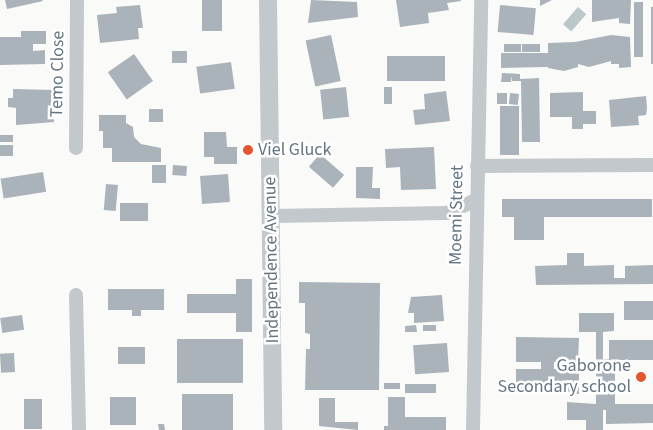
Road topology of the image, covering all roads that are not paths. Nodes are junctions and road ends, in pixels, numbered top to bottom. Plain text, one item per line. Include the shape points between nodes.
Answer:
1 (77, 0) edge
2 (268, 0) edge
3 (481, 0) edge
4 (76, 148) dead end
5 (653, 165) edge
6 (477, 166) junction
7 (476, 200) junction
8 (272, 216) junction
9 (76, 295) dead end
10 (79, 430) edge
11 (273, 430) edge
12 (474, 430) edge

1 - 4 street, Temo Close
2 - 8 street, Independence Avenue
3 - 6 street, Moemi Street
5 - 6 street
6 - 7 street, Moemi Street
7 - 8 street via 447,213
7 - 12 street, Moemi Street
8 - 11 street, Independence Avenue
9 - 10 street

